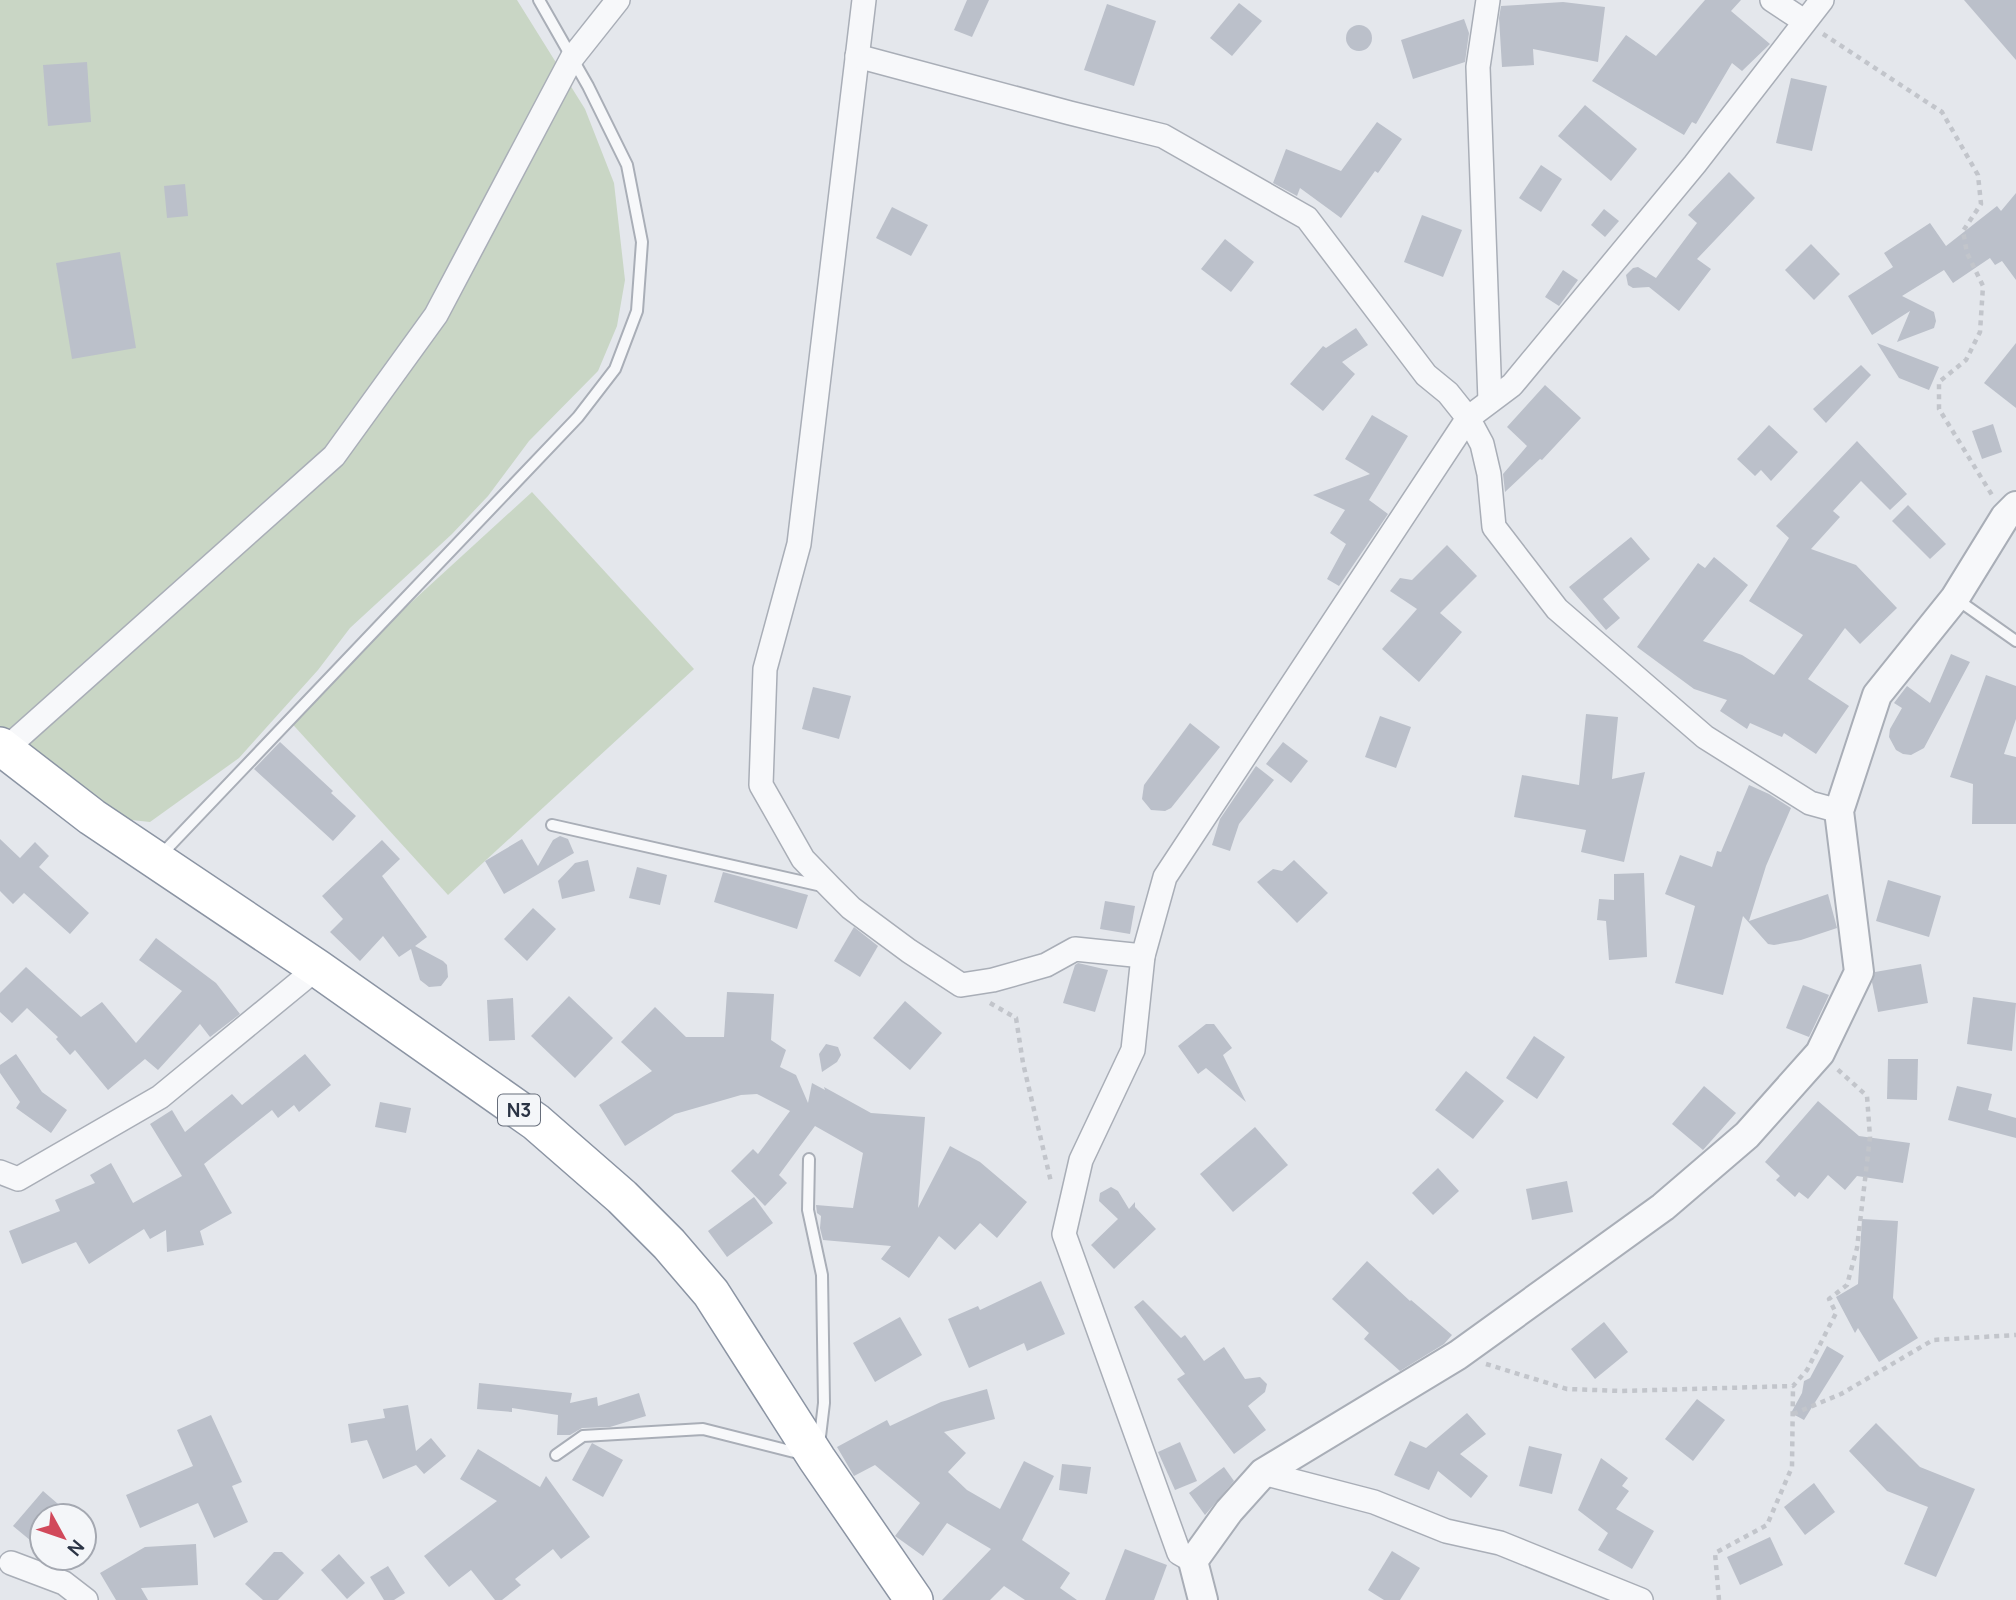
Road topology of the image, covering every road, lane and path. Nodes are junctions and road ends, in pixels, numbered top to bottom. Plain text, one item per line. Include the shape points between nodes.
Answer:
1 (539, 0) edge
2 (618, 0) edge
3 (864, 0) edge
4 (1488, 0) edge
5 (1772, 0) edge
6 (1822, 0) edge
7 (1804, 21) junction
8 (858, 56) junction
9 (572, 58) junction
10 (1490, 401) junction
11 (1468, 418) junction
12 (2010, 511) edge
13 (1955, 598) junction
14 (2016, 642) edge
15 (1, 750) edge
16 (1839, 811) junction
17 (552, 825) dead end
18 (157, 859) junction
19 (831, 888) junction
20 (1143, 956) junction
21 (317, 968) junction
22 (961, 985) junction
23 (1820, 1053) junction
24 (808, 1159) dead end
25 (0, 1172) edge
26 (1064, 1234) junction
27 (2016, 1335) edge
28 (1458, 1355) junction
29 (1793, 1387) junction
30 (1793, 1414) junction
31 (556, 1455) dead end
32 (817, 1459) junction
33 (1263, 1473) junction
34 (1193, 1560) junction
35 (10, 1563) dead end
36 (86, 1600) edge
37 (914, 1600) edge
38 (1203, 1600) edge
39 (1641, 1600) edge
40 (1719, 1600) edge

1 - 9 lane
2 - 9 street
3 - 8 street
4 - 10 street via 1478,67
5 - 7 street
6 - 7 street
7 - 10 street via 1695,164 1512,385
7 - 12 path via 1942,112 1978,175 1981,204 1963,231 1967,253 1983,286 1980,332 1966,360 1939,382 1939,409
8 - 11 street via 1163,136 1307,218 1426,375
8 - 19 street via 799,544 765,669 761,785 803,859
9 - 15 street via 436,315 334,456
9 - 18 lane via 627,166 642,242 637,311 615,369 578,418
10 - 11 street
11 - 16 street via 1482,444 1489,474 1493,527 1557,608 1705,737 1810,803
11 - 20 street via 1165,877
12 - 13 street
13 - 14 lane
13 - 16 street via 1877,695
15 - 18 highway, N3
16 - 23 street via 1859,972
17 - 19 lane
18 - 21 highway, N3
19 - 22 street via 850,908
20 - 22 street via 1075,949 1045,965
20 - 26 street via 1133,1050 1081,1160
21 - 25 street via 160,1097 18,1179
21 - 32 highway, N3 via 536,1122 670,1244 712,1293
22 - 26 path via 1016,1018
23 - 28 street via 1747,1135 1663,1207
23 - 29 path via 1867,1096 1870,1136 1857,1248 1847,1285 1829,1299 1836,1313 1807,1370
24 - 32 lane via 808,1210 822,1275 824,1403
26 - 34 street via 1179,1553
27 - 30 path via 1933,1340 1841,1394
28 - 29 path via 1567,1389
28 - 33 street
29 - 30 path
30 - 40 path via 1793,1466 1767,1525 1715,1553
31 - 32 lane via 583,1436 703,1429
32 - 37 highway, N3
33 - 34 street
33 - 39 street via 1374,1502 1446,1531 1500,1543
34 - 38 street
35 - 36 street via 64,1583

